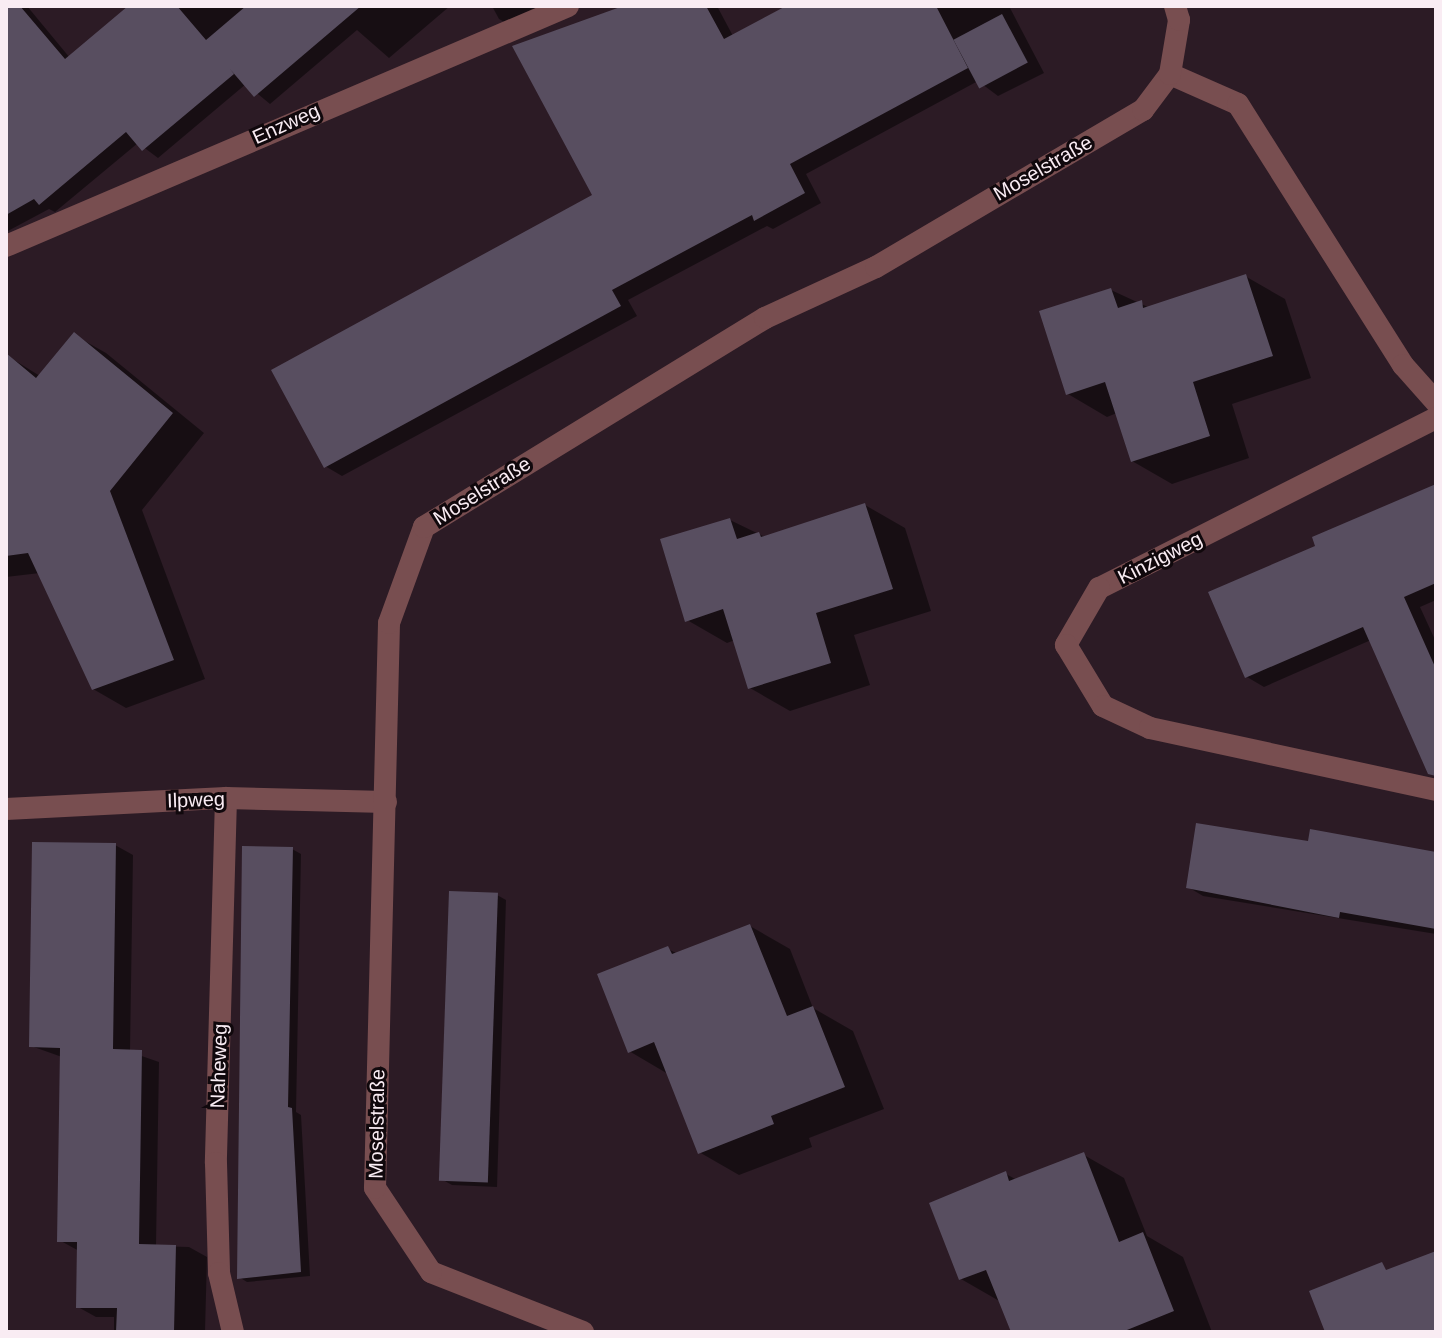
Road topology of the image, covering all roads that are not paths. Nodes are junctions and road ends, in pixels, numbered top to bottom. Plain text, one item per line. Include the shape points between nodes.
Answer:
1 (568, 6) edge
2 (1175, 6) edge
3 (1170, 74) junction
4 (6, 246) edge
5 (1436, 402) edge
6 (1436, 418) edge
7 (1436, 790) edge
8 (226, 798) junction
9 (386, 802) junction
10 (6, 809) edge
11 (233, 1332) edge
12 (583, 1332) edge

1 - 4 street, Enzweg
2 - 3 street, Moselstraße via 1179,20
3 - 5 street via 1238,104 1403,365
3 - 9 street, Moselstraße via 1143,110 876,267 765,318 424,527 389,623
6 - 7 street, Kinzigweg via 1099,588 1066,645 1103,706 1150,728
8 - 9 street, Ilpweg
8 - 10 street, Ilpweg
8 - 11 street, Naheweg via 216,1163 219,1273
9 - 12 street, Moselstraße via 375,1188 431,1272

